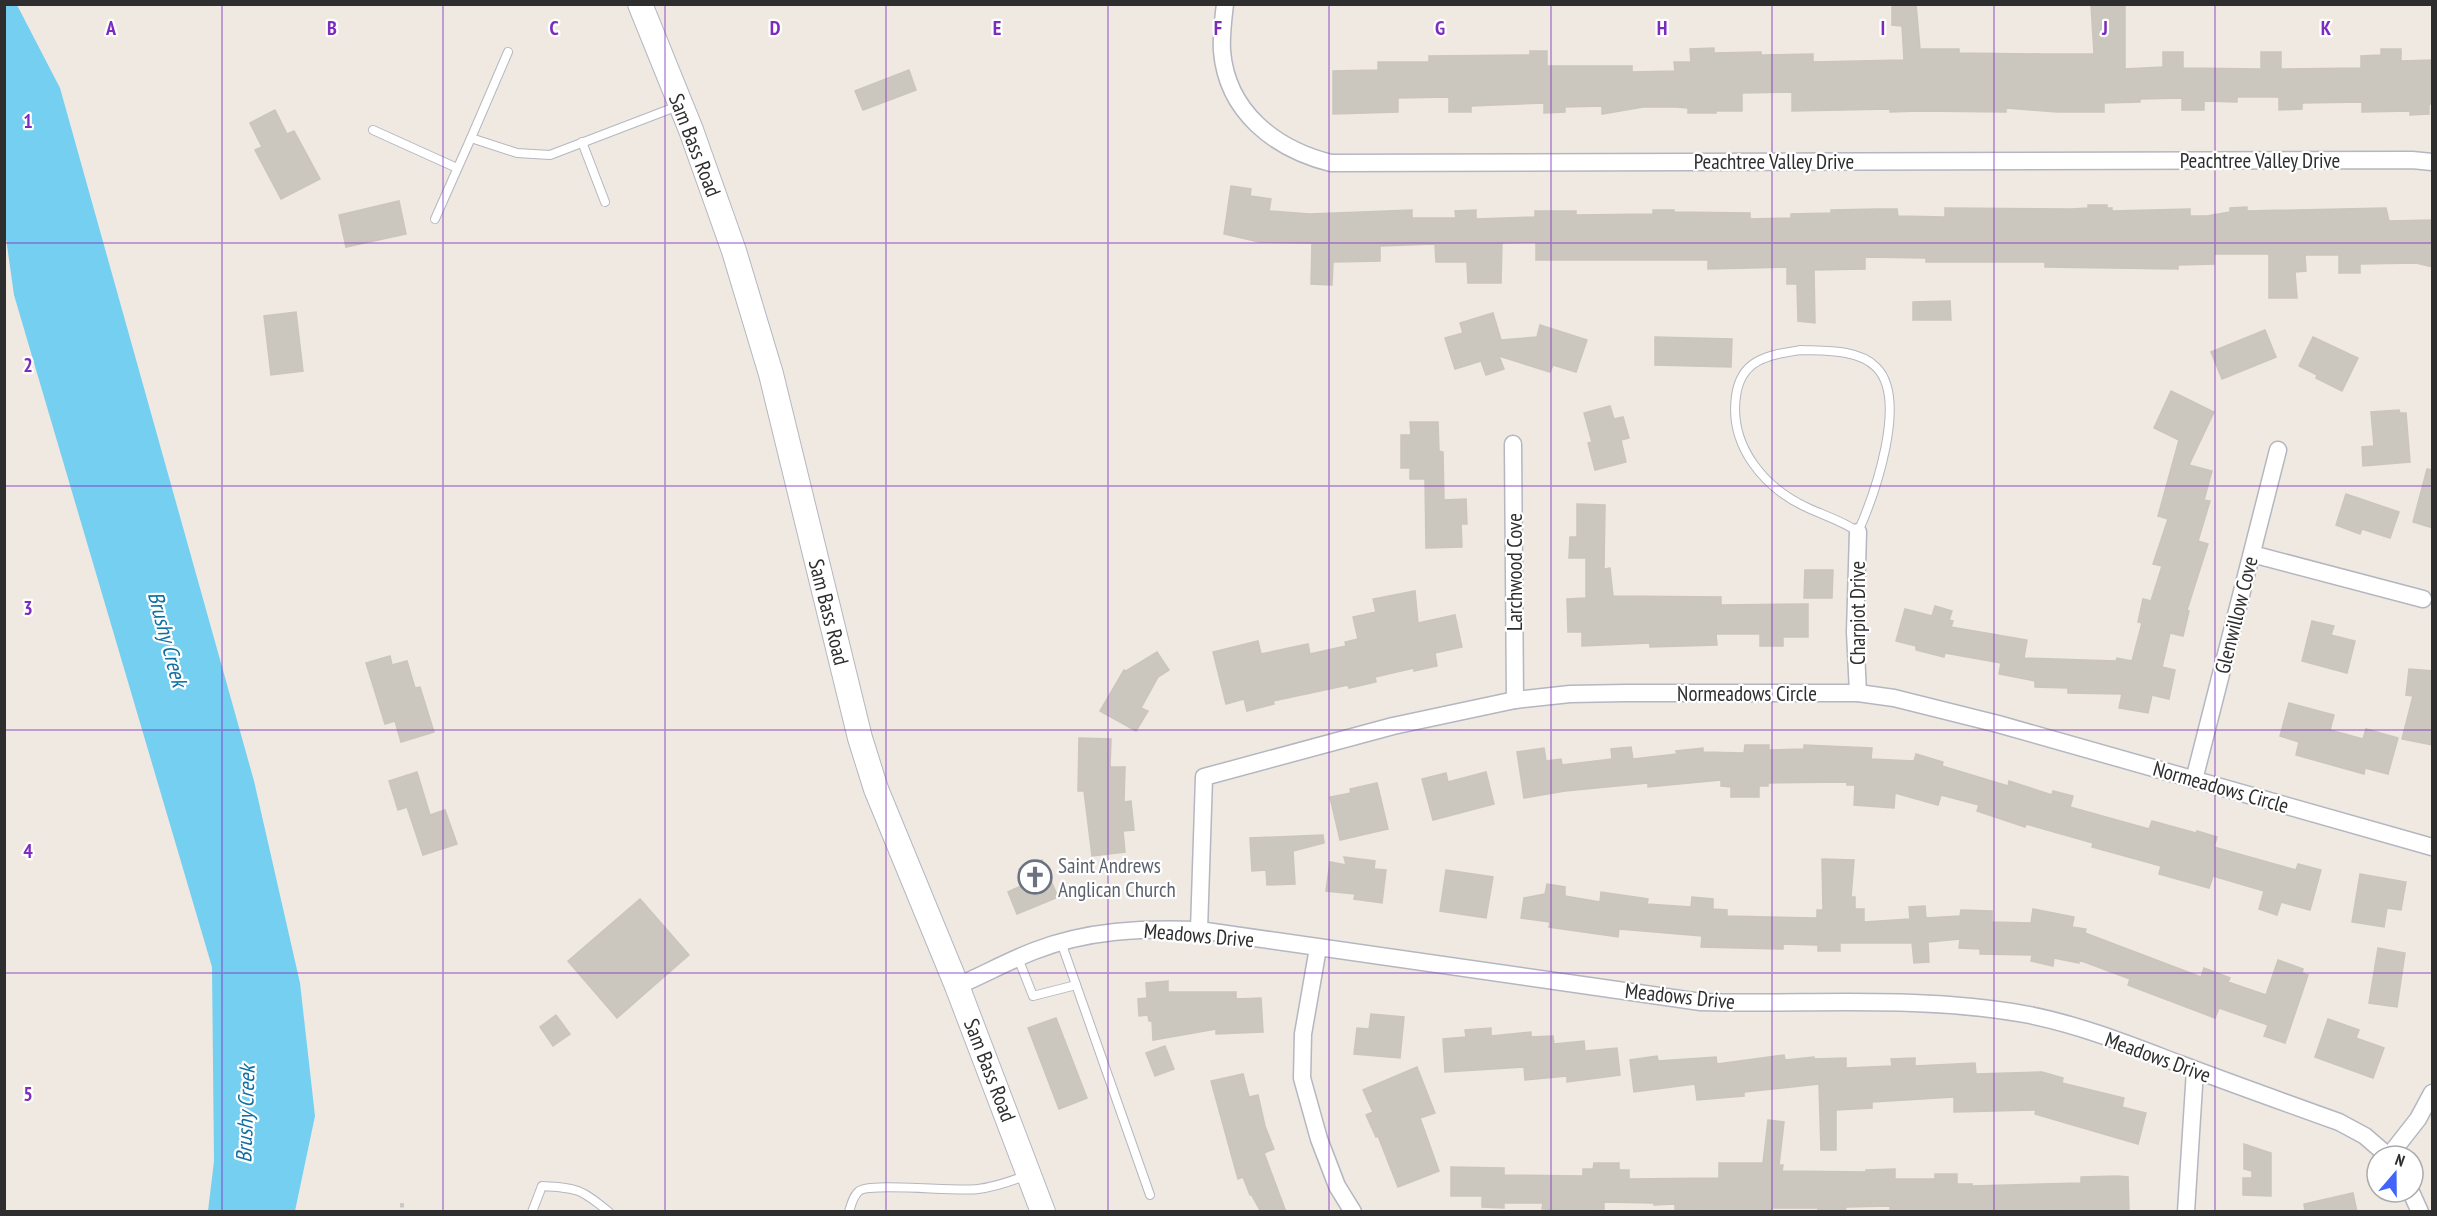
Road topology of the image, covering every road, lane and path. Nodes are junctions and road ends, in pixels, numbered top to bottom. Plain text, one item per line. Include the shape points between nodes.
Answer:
1 (640, 4) edge
2 (1224, 4) edge
3 (508, 52) dead end
4 (681, 105) junction
5 (373, 130) dead end
6 (471, 138) junction
7 (582, 142) junction
8 (2433, 162) edge
9 (457, 168) junction
10 (605, 202) dead end
11 (435, 219) dead end
12 (1513, 444) dead end
13 (2278, 450) dead end
14 (1858, 532) junction
15 (2252, 554) junction
16 (2423, 599) dead end
17 (1858, 693) junction
18 (1515, 700) junction
19 (2194, 780) junction
20 (2433, 847) edge
21 (1199, 930) junction
22 (1061, 942) junction
23 (1318, 948) junction
24 (1018, 958) junction
25 (1076, 985) junction
26 (957, 986) junction
27 (2195, 1070) junction
28 (2433, 1093) edge
29 (2374, 1144) edge
30 (2398, 1144) edge
31 (1030, 1174) junction
32 (1150, 1195) dead end
33 (402, 1203) dead end
34 (402, 1212) edge
35 (532, 1212) edge
36 (609, 1212) edge
37 (849, 1212) edge
38 (1043, 1212) edge
39 (1353, 1212) edge
40 (2186, 1212) edge

1 - 4 main road, Sam Bass Road
2 - 8 street, Peachtree Valley Drive via 1222,41 1226,73 1235,97 1263,132 1285,146 1331,163
3 - 6 lane
4 - 7 lane
4 - 26 main road, Sam Bass Road via 734,251 771,374 860,738
5 - 9 lane
6 - 7 lane via 517,153 550,155
6 - 9 lane
7 - 10 lane
9 - 11 lane
12 - 18 street, Larchwood Cove
13 - 15 street, Glenwillow Cove
14 - 14 lane via 1788,497 1771,484 1742,447 1737,432 1737,387 1755,361 1801,350 1835,351 1860,358 1882,375 1889,399 1887,434 1883,459
14 - 17 street, Charpiot Drive
15 - 16 street
15 - 19 street, Glenwillow Cove
17 - 18 street, Normeadows Circle via 1615,693
17 - 19 street, Normeadows Circle via 1998,724
18 - 21 street, Normeadows Circle via 1394,726 1204,777
19 - 20 street, Normeadows Circle
21 - 22 street, Meadows Drive via 1143,928
21 - 23 street, Meadows Drive
22 - 24 street, Meadows Drive
22 - 25 lane
23 - 27 street, Meadows Drive via 1701,1002 1865,1002 1991,1009 2062,1023
23 - 39 street via 1302,1034 1302,1078 1319,1139 1337,1186
24 - 25 lane via 1033,996
24 - 26 street, Meadows Drive
25 - 32 lane
26 - 31 main road, Sam Bass Road
27 - 29 street, Meadows Drive via 2339,1122
27 - 40 street
28 - 30 street
31 - 37 lane via 979,1189 873,1186 859,1190
31 - 38 main road, Sam Bass Road
33 - 34 path
35 - 36 lane via 542,1186 582,1191

